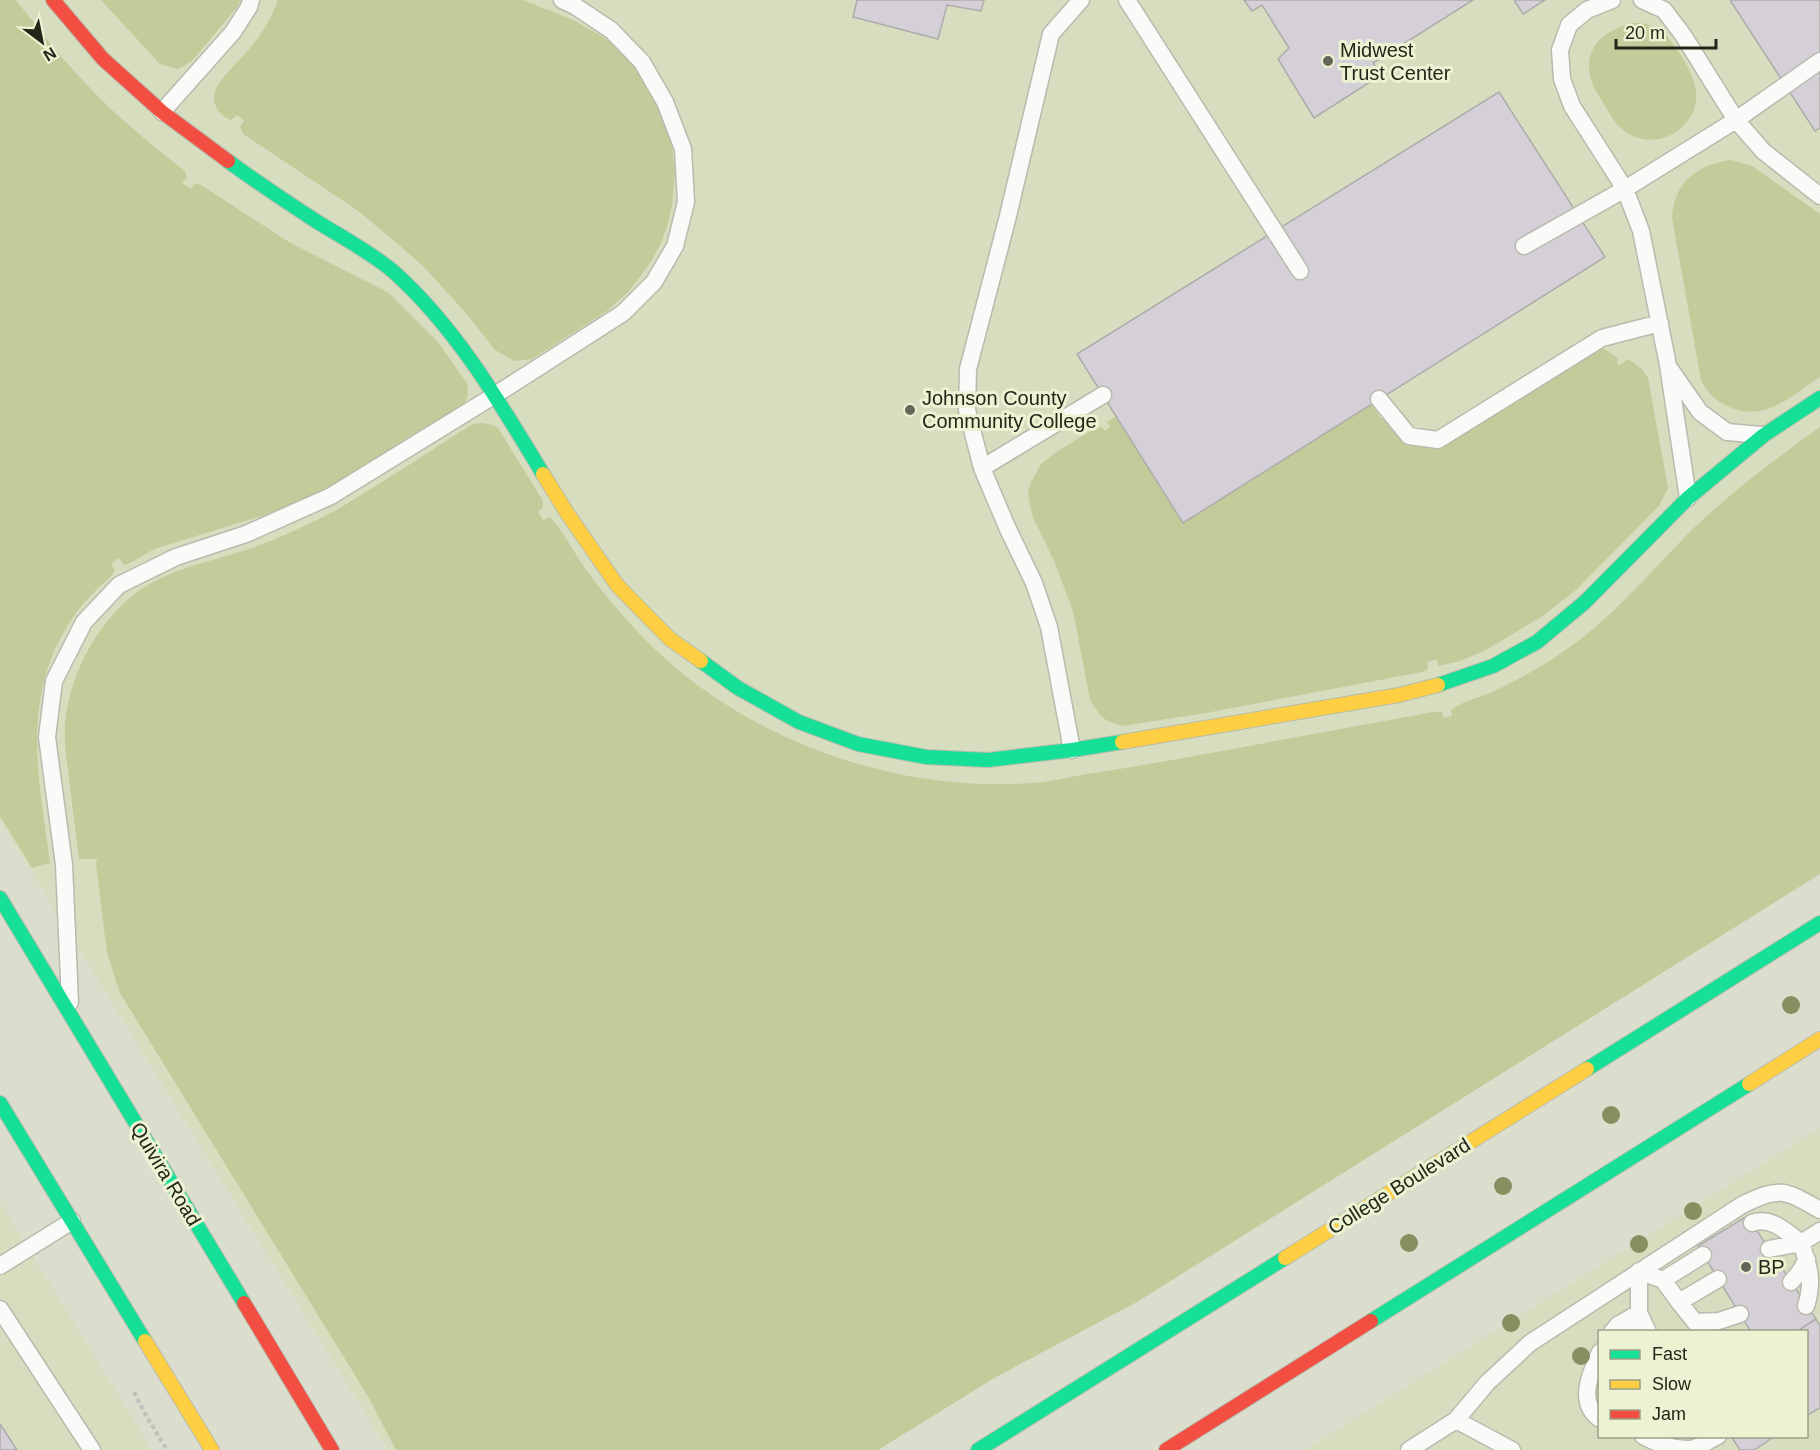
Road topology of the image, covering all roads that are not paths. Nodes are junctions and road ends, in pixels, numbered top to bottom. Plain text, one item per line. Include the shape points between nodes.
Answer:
1 (53, 0) edge
2 (250, 0) edge
3 (562, 0) edge
4 (1081, 0) edge
5 (1127, 0) edge
6 (1612, 0) edge
7 (1642, 0) edge
8 (1820, 61) edge
9 (162, 112) junction
10 (1736, 120) junction
11 (1625, 189) junction
12 (1820, 196) edge
13 (1524, 246) dead end
14 (1300, 271) dead end
15 (1660, 323) junction
16 (1668, 365) junction
17 (1103, 394) dead end
18 (495, 395) junction
19 (1820, 398) edge
20 (1379, 399) dead end
21 (1764, 435) junction
22 (982, 468) junction
23 (1688, 498) junction
24 (1072, 750) junction
25 (0, 898) edge
26 (1820, 923) edge
27 (70, 1015) junction
28 (1820, 1040) edge
29 (0, 1103) edge
30 (1820, 1210) edge
31 (72, 1221) junction
32 (1752, 1223) dead end
33 (1820, 1231) edge
34 (1801, 1243) junction
35 (1769, 1249) dead end
36 (1703, 1255) dead end
37 (1807, 1259) junction
38 (0, 1266) edge
39 (1639, 1271) junction
40 (1718, 1279) dead end
41 (1663, 1280) junction
42 (1791, 1282) dead end
43 (1679, 1302) junction
44 (1806, 1305) dead end
45 (0, 1309) edge
46 (1639, 1313) junction
47 (1740, 1314) dead end
48 (1699, 1327) edge
49 (1614, 1330) edge
50 (1634, 1330) edge
51 (1647, 1330) edge
52 (1598, 1355) edge
53 (1598, 1418) edge
54 (1456, 1420) junction
55 (1645, 1438) edge
56 (1707, 1438) edge
57 (92, 1450) edge
58 (212, 1450) edge
59 (332, 1450) edge
60 (978, 1450) edge
61 (1166, 1450) edge
62 (1409, 1450) edge
63 (1512, 1450) edge

1 - 9 main road via 103,58
2 - 9 lane via 232,32
3 - 18 lane via 610,30 642,62 664,102 682,150 686,202 675,246 654,282 623,313
4 - 22 lane via 1051,34 968,369 967,410
5 - 14 lane
6 - 11 lane via 1587,10 1569,25 1560,50 1562,79 1572,106
7 - 10 lane via 1664,10 1683,34
8 - 10 lane
9 - 18 main road via 271,193 394,272 442,322
10 - 11 lane
10 - 12 lane via 1762,151
11 - 13 lane
11 - 15 lane via 1641,231
15 - 16 lane
15 - 20 lane via 1602,338 1438,440 1409,436
16 - 21 lane via 1700,412 1727,432
16 - 23 lane
17 - 22 lane
18 - 24 main road via 567,513 617,585 670,639 738,688 799,722 858,744 926,757 988,760
18 - 27 lane via 331,496 246,534 176,557 120,585 84,622 54,681 47,737 64,865
19 - 21 main road
21 - 23 main road
22 - 24 lane via 1035,583 1049,627
23 - 24 main road via 1584,602 1537,642 1492,666 1448,683 1399,694
25 - 27 main road, Quivira Road
26 - 60 main road, College Boulevard
27 - 59 main road, Quivira Road
28 - 61 main road
29 - 31 main road
30 - 39 lane via 1789,1193 1760,1196
31 - 38 lane
31 - 58 main road
32 - 34 lane via 1760,1220 1779,1226
33 - 34 lane
34 - 35 lane
34 - 37 lane
36 - 41 lane
37 - 42 lane
37 - 44 lane via 1811,1276
39 - 41 lane
39 - 46 lane
39 - 54 lane via 1530,1343 1487,1383
40 - 43 lane
41 - 43 lane
43 - 48 lane
45 - 57 lane
46 - 49 lane
46 - 50 lane
46 - 51 lane
47 - 48 lane
52 - 53 lane via 1587,1387 1587,1399
54 - 62 lane
54 - 63 lane
55 - 56 lane via 1678,1450 1689,1450

